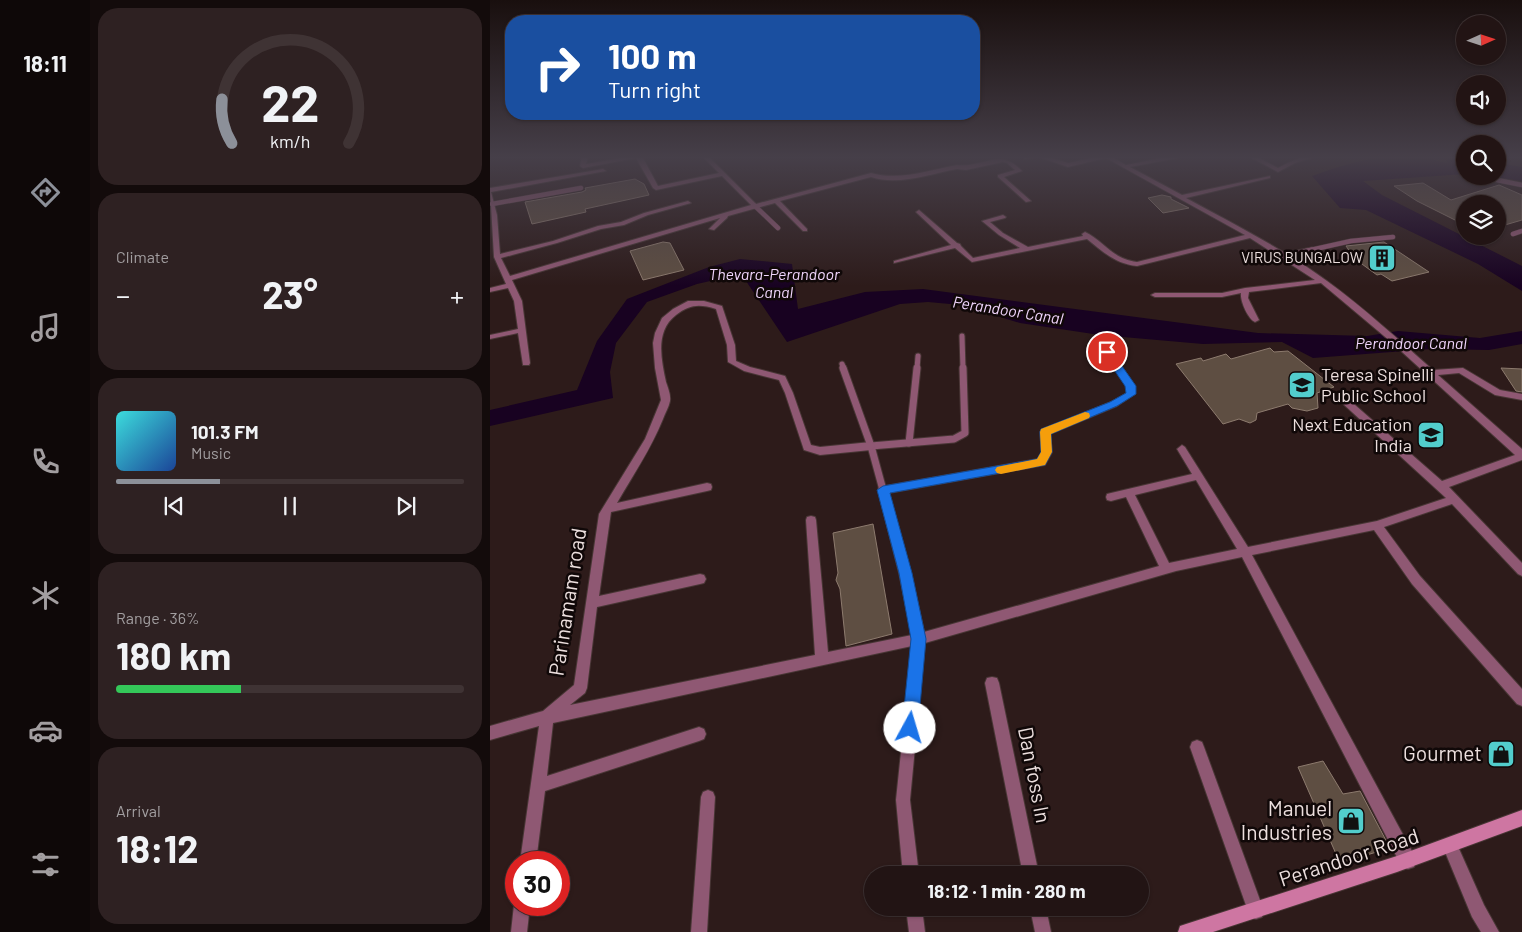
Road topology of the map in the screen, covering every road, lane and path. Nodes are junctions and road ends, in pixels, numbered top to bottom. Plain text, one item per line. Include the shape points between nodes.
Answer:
1 (491, 199) edge
2 (517, 199) edge
3 (748, 199) edge
4 (1186, 199) edge
5 (776, 200) joint
6 (688, 203) dead end
7 (492, 204) junction
8 (755, 206) junction
9 (919, 212) dead end
10 (730, 213) junction
11 (492, 215) edge
12 (1003, 217) dead end
13 (778, 228) dead end
14 (712, 229) dead end
15 (805, 230) dead end
16 (1522, 231) edge
17 (1513, 234) dead end
18 (1250, 236) junction
19 (1392, 236) dead end
20 (493, 237) edge
21 (958, 245) junction
22 (1026, 249) junction
23 (1283, 256) junction
24 (497, 257) junction
25 (896, 262) dead end
26 (1322, 281) junction
27 (509, 282) junction
28 (490, 290) edge
29 (1245, 290) junction
30 (1155, 295) dead end
31 (1254, 320) dead end
32 (522, 330) junction
33 (490, 336) edge
34 (962, 336) dead end
35 (1107, 352) dead end
36 (918, 356) dead end
37 (526, 362) dead end
38 (842, 364) dead end
39 (1430, 373) junction
40 (1522, 397) edge
41 (1344, 400) dead end
42 (909, 442) junction
43 (871, 446) junction
44 (1182, 449) dead end
45 (1522, 456) edge
46 (1198, 476) junction
47 (1441, 486) junction
48 (707, 487) dead end
49 (883, 490) junction
50 (1128, 493) junction
51 (1111, 497) dead end
52 (1454, 499) junction
53 (606, 512) junction
54 (811, 520) dead end
55 (1377, 525) junction
56 (1245, 552) junction
57 (1166, 569) junction
58 (1522, 571) edge
59 (700, 579) dead end
60 (592, 603) junction
61 (918, 639) junction
62 (822, 659) junction
63 (992, 683) dead end
64 (1522, 699) edge
65 (547, 717) junction
66 (490, 733) edge
67 (698, 734) dead end
68 (1197, 747) dead end
69 (538, 786) junction
70 (708, 797) dead end
71 (1522, 818) edge
72 (1451, 846) junction
73 (529, 851) edge
74 (1408, 861) junction
75 (910, 866) edge
76 (1029, 866) edge
77 (1256, 911) junction
78 (520, 916) edge
79 (915, 916) edge
80 (1040, 916) edge
81 (518, 932) edge
82 (699, 932) edge
83 (917, 932) edge
84 (1043, 932) edge
85 (1186, 932) edge
86 (1491, 932) edge

1 - 7 street
2 - 7 lane
3 - 8 street
4 - 18 street
5 - 8 street
5 - 15 street
6 - 24 street
7 - 11 street
8 - 10 street
8 - 13 lane
9 - 21 street
10 - 14 street
10 - 27 street
11 - 20 street
12 - 22 street via 986,221 1000,234
16 - 17 lane
18 - 22 street via 1137,264 1120,261 1087,235
18 - 23 street
19 - 23 lane
20 - 24 street
21 - 22 street via 972,260
21 - 25 street
23 - 26 street
24 - 27 street
26 - 29 street
26 - 39 street
27 - 28 street
27 - 32 street via 518,301
29 - 30 street via 1222,295
29 - 31 street via 1244,298
32 - 33 street
32 - 37 street
34 - 42 lane via 965,433 954,439
35 - 49 street via 1130,386 1131,394 1045,432 1047,452 1041,462
36 - 42 lane
38 - 43 lane
39 - 40 street via 1460,370 1498,393
39 - 45 street
41 - 47 street
42 - 43 lane
43 - 49 lane
43 - 53 street via 820,451 807,448 782,378 732,362 731,345 719,308 691,303 665,320 657,343 666,400 650,440
44 - 46 street
45 - 47 street
46 - 50 street
46 - 56 street
47 - 52 street
48 - 53 street
49 - 61 street
50 - 51 street
50 - 57 street
52 - 55 street
52 - 58 street
53 - 60 street, Parinamam road
54 - 62 street
55 - 56 street
55 - 64 street via 1416,580
56 - 57 street
56 - 74 street
57 - 61 street
59 - 60 street
60 - 65 street, Parinamam road via 580,688
61 - 62 street
61 - 75 street via 903,800
62 - 65 street
63 - 76 street, Dan foss ln
65 - 66 street
65 - 69 street
67 - 69 street
68 - 77 street
69 - 73 street
70 - 82 street
71 - 72 main road, Perandoor Road
72 - 74 main road, Perandoor Road
72 - 86 street via 1478,911
74 - 77 main road, Perandoor Road
77 - 85 main road, Perandoor Road
78 - 81 street
79 - 83 street
80 - 84 street

